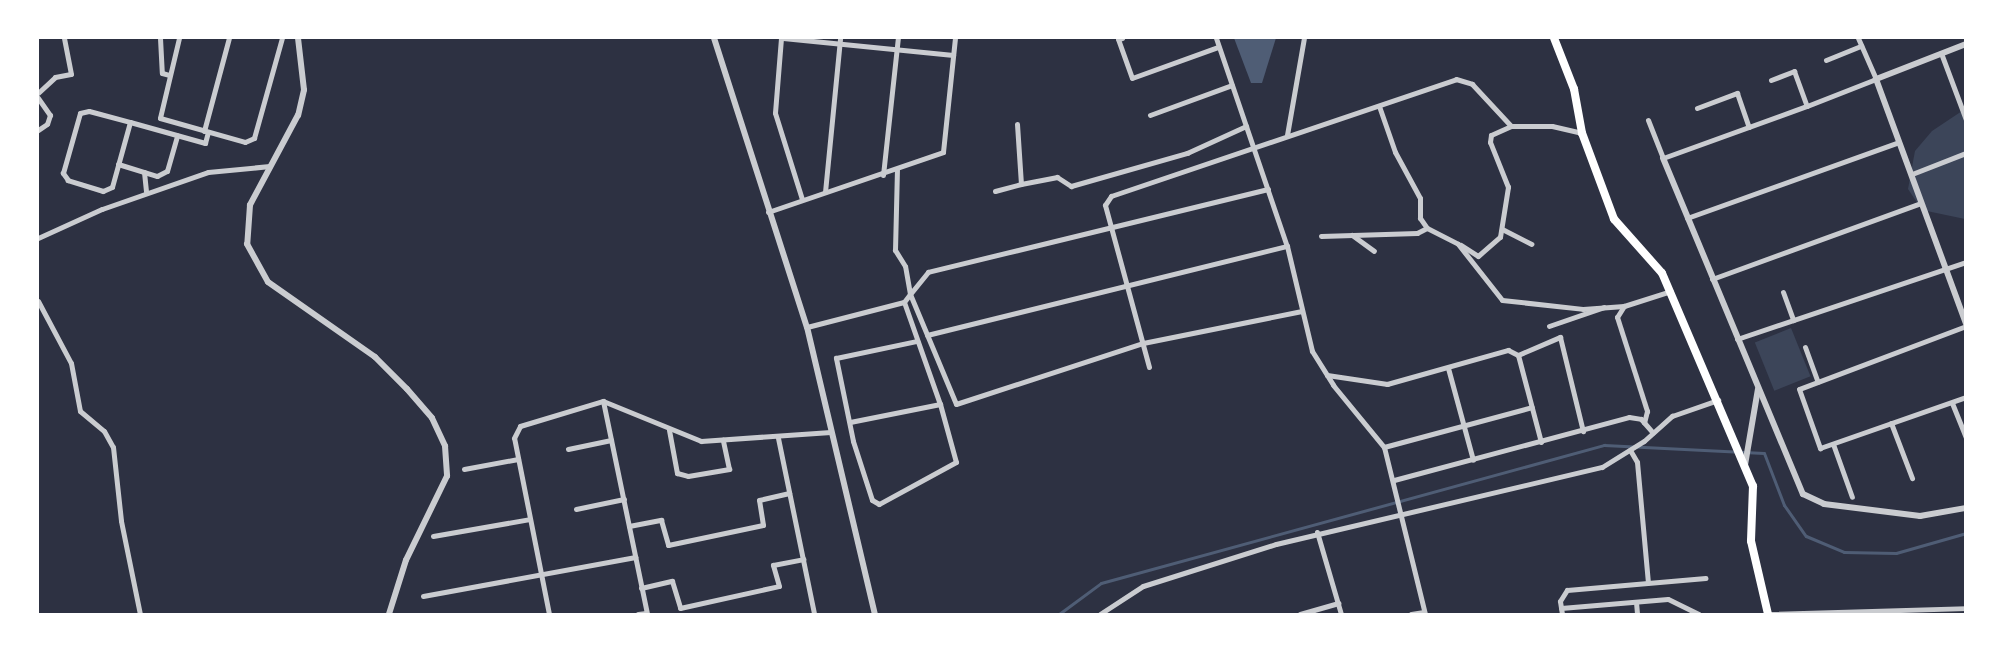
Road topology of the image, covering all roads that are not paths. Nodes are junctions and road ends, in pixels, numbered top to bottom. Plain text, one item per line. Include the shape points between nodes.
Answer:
1 (64, 38) edge
2 (160, 38) edge
3 (179, 38) edge
4 (229, 38) edge
5 (282, 38) edge
6 (298, 38) edge
7 (714, 38) edge
8 (782, 38) edge
9 (840, 38) edge
10 (898, 38) edge
11 (955, 38) edge
12 (1122, 38) edge
13 (1216, 38) edge
14 (1304, 38) edge
15 (1554, 38) edge
16 (1858, 38) edge
17 (840, 44) junction
18 (1966, 44) edge
19 (1861, 46) junction
20 (1218, 47) junction
21 (897, 50) junction
22 (1941, 53) junction
23 (953, 55) junction
24 (1826, 60) dead end
25 (169, 75) junction
26 (1876, 79) junction
27 (1771, 80) dead end
28 (1232, 85) junction
29 (38, 93) edge
30 (38, 98) edge
31 (1379, 106) junction
32 (1807, 106) junction
33 (1698, 108) dead end
34 (1150, 115) dead end
35 (1648, 120) dead end
36 (1966, 120) edge
37 (130, 122) junction
38 (1017, 124) dead end
39 (1246, 126) junction
40 (1511, 126) junction
41 (1749, 127) junction
42 (38, 130) edge
43 (206, 131) junction
44 (1582, 133) junction
45 (177, 135) junction
46 (1287, 136) junction
47 (1899, 142) junction
48 (1253, 145) junction
49 (1966, 153) edge
50 (1663, 158) junction
51 (118, 164) junction
52 (270, 166) junction
53 (896, 170) junction
54 (144, 172) junction
55 (1912, 174) junction
56 (883, 175) junction
57 (1021, 184) junction
58 (1268, 189) junction
59 (995, 191) dead end
60 (146, 192) junction
61 (825, 192) junction
62 (802, 199) junction
63 (1921, 203) junction
64 (768, 212) junction
65 (1687, 218) junction
66 (1427, 228) junction
67 (1111, 229) junction
68 (1502, 229) junction
69 (1352, 235) junction
70 (1321, 236) dead end
71 (38, 238) edge
72 (1458, 244) junction
73 (1531, 244) dead end
74 (1287, 246) junction
75 (1374, 251) dead end
76 (1966, 262) edge
77 (1943, 268) junction
78 (1712, 279) junction
79 (1127, 286) junction
80 (1671, 291) junction
81 (1783, 292) dead end
82 (910, 294) junction
83 (38, 301) edge
84 (904, 302) junction
85 (1611, 304) junction
86 (1624, 306) junction
87 (1302, 311) junction
88 (1793, 320) junction
89 (1966, 325) edge
90 (1549, 326) dead end
91 (807, 327) junction
92 (927, 335) junction
93 (1737, 339) junction
94 (917, 341) junction
95 (1143, 343) junction
96 (1806, 347) dead end
97 (1518, 355) junction
98 (1149, 367) dead end
99 (1448, 368) junction
100 (1328, 374) junction
101 (1818, 382) junction
102 (1758, 387) junction
103 (1966, 398) edge
104 (1719, 400) junction
105 (603, 401) junction
106 (1952, 403) junction
107 (940, 404) junction
108 (1532, 407) junction
109 (850, 422) junction
110 (1644, 422) junction
111 (1891, 423) junction
112 (1464, 424) junction
113 (669, 430) junction
114 (1584, 431) junction
115 (831, 432) junction
116 (1653, 433) junction
117 (778, 438) junction
118 (1966, 438) edge
119 (611, 440) junction
120 (723, 440) junction
121 (1541, 442) junction
122 (1832, 444) junction
123 (1384, 447) junction
124 (568, 448) dead end
125 (1630, 450) junction
126 (518, 459) junction
127 (1473, 460) junction
128 (1745, 466) junction
129 (464, 469) dead end
130 (1912, 478) dead end
131 (1394, 480) junction
132 (789, 493) junction
133 (1852, 497) dead end
134 (624, 499) junction
135 (1966, 508) edge
136 (576, 509) dead end
137 (1400, 513) junction
138 (530, 519) junction
139 (629, 526) junction
140 (1317, 532) junction
141 (433, 536) dead end
142 (635, 557) junction
143 (803, 559) junction
144 (540, 573) junction
145 (1705, 578) dead end
146 (1648, 583) junction
147 (642, 588) junction
148 (423, 596) dead end
149 (1636, 602) junction
150 (1338, 603) junction
151 (1561, 608) junction
152 (1943, 608) junction
153 (1966, 608) edge
154 (1424, 613) edge
155 (1829, 613) edge
156 (140, 614) edge
157 (389, 614) edge
158 (549, 614) edge
159 (638, 614) edge
160 (647, 614) edge
161 (814, 614) edge
162 (875, 614) edge
163 (1100, 614) edge
164 (1300, 614) edge
165 (1341, 614) edge
166 (1412, 614) edge
167 (1562, 614) edge
168 (1638, 614) edge
169 (1700, 614) edge
170 (1768, 614) edge
171 (1942, 614) edge

1 - 29 street via 74,66 71,74 55,77
2 - 25 street via 162,73
3 - 25 street
4 - 43 street
5 - 43 street via 254,138 245,142
6 - 52 street via 304,90 298,115
7 - 64 street
8 - 17 street
8 - 62 street via 775,113
9 - 17 street
10 - 21 street
11 - 23 street
12 - 20 street via 1118,39 1132,78
13 - 20 street
14 - 46 street
15 - 44 main road via 1574,89
16 - 19 street
17 - 21 street
17 - 61 street
18 - 22 street
19 - 24 street
19 - 26 street
20 - 28 street
21 - 23 street
21 - 56 street
22 - 26 street
22 - 36 street
23 - 53 street via 943,152
25 - 43 street via 160,118
26 - 32 street
26 - 47 street
27 - 32 street via 1794,71
28 - 34 street
28 - 39 street
30 - 42 street via 50,115 47,124
31 - 40 street via 1456,79 1472,84
31 - 46 street
31 - 66 street via 1395,152 1420,198 1420,218
32 - 41 street
33 - 41 street via 1737,93
35 - 50 street
37 - 45 street
37 - 51 street
37 - 51 street via 89,111 80,113 63,173 68,180 103,191 112,187
38 - 57 street
39 - 48 street
39 - 57 street via 1187,152 1076,185 1057,177
40 - 44 street via 1552,126
40 - 68 street via 1491,135 1490,142 1508,187
41 - 50 street
43 - 45 street via 205,143
44 - 80 main road via 1614,219 1662,273
45 - 54 street via 167,171 157,176
46 - 48 street
47 - 55 street
47 - 65 street
48 - 58 street
48 - 67 street via 1111,196 1106,205
49 - 55 street
50 - 65 street
51 - 54 street
52 - 60 street via 208,172
52 - 157 street via 258,184 246,224 247,244 257,267 268,282 375,357 432,418 445,446 447,476 406,560
53 - 56 street
53 - 82 street via 895,250 904,266
54 - 60 street
55 - 63 street
56 - 61 street
57 - 59 street
58 - 67 street
58 - 74 street
60 - 71 street
61 - 62 street
62 - 64 street
63 - 77 street
63 - 78 street
64 - 91 street
65 - 78 street
66 - 69 street via 1417,233
66 - 72 street
67 - 79 street
67 - 82 street via 928,272
68 - 72 street via 1500,237 1478,256
68 - 73 street
69 - 70 street
69 - 75 street
72 - 85 street via 1502,300 1583,309
74 - 79 street
74 - 87 street
76 - 77 street
77 - 88 street
77 - 89 street
78 - 93 street
79 - 92 street
79 - 95 street
80 - 86 street
80 - 104 main road
81 - 88 street
82 - 84 street
82 - 92 street
83 - 156 street via 71,363 80,411 104,431 113,447 121,521
84 - 91 street
84 - 94 street
85 - 86 street
85 - 90 street
86 - 110 street via 1617,317 1646,410
87 - 95 street
87 - 100 street via 1312,351
88 - 93 street
89 - 101 street
91 - 115 street
92 - 95 street via 956,404
93 - 102 street
94 - 107 street
94 - 109 street via 836,358
95 - 98 street
96 - 101 street
97 - 99 street via 1508,350
97 - 108 street
97 - 114 street via 1560,337
99 - 100 street via 1387,384
99 - 112 street
100 - 123 street
101 - 122 street via 1800,389 1820,448
102 - 128 street
102 - 135 street via 1803,494 1824,504 1920,516
103 - 106 street
104 - 116 street via 1672,416
104 - 128 main road
105 - 113 street
105 - 119 street
105 - 126 street via 520,426 514,438
106 - 111 street
106 - 118 street
107 - 109 street
107 - 109 street via 956,462 879,504 872,500
108 - 112 street
108 - 121 street
110 - 114 street via 1629,417
110 - 116 street
111 - 122 street
111 - 130 street
112 - 123 street
112 - 127 street
113 - 120 street via 701,441
113 - 120 street via 677,473 688,476 729,469
114 - 121 street
115 - 117 street
115 - 162 street
116 - 125 street
117 - 120 street
117 - 132 street
119 - 124 street
119 - 134 street
121 - 127 street
122 - 133 street
123 - 131 street
125 - 137 street via 1602,468
125 - 146 street via 1637,462
126 - 129 street
126 - 138 street
127 - 131 street
128 - 170 main road via 1756,500 1751,541
131 - 137 street
132 - 139 street via 760,500 763,525 668,545 661,520
132 - 143 street
134 - 136 street
134 - 139 street
137 - 140 street
137 - 154 street
138 - 141 street
138 - 144 street
139 - 142 street
140 - 150 street
140 - 163 street via 1143,586
142 - 144 street
142 - 147 street
143 - 147 street via 774,565 779,586 680,608 672,581
143 - 161 street
144 - 148 street
144 - 158 street
145 - 146 street
146 - 151 street via 1567,590
147 - 160 street
149 - 151 street
149 - 168 street
149 - 169 street via 1668,599
150 - 164 street
150 - 165 street
151 - 167 street
152 - 153 street
152 - 155 street
152 - 171 street
154 - 166 street
155 - 170 street
159 - 160 street

